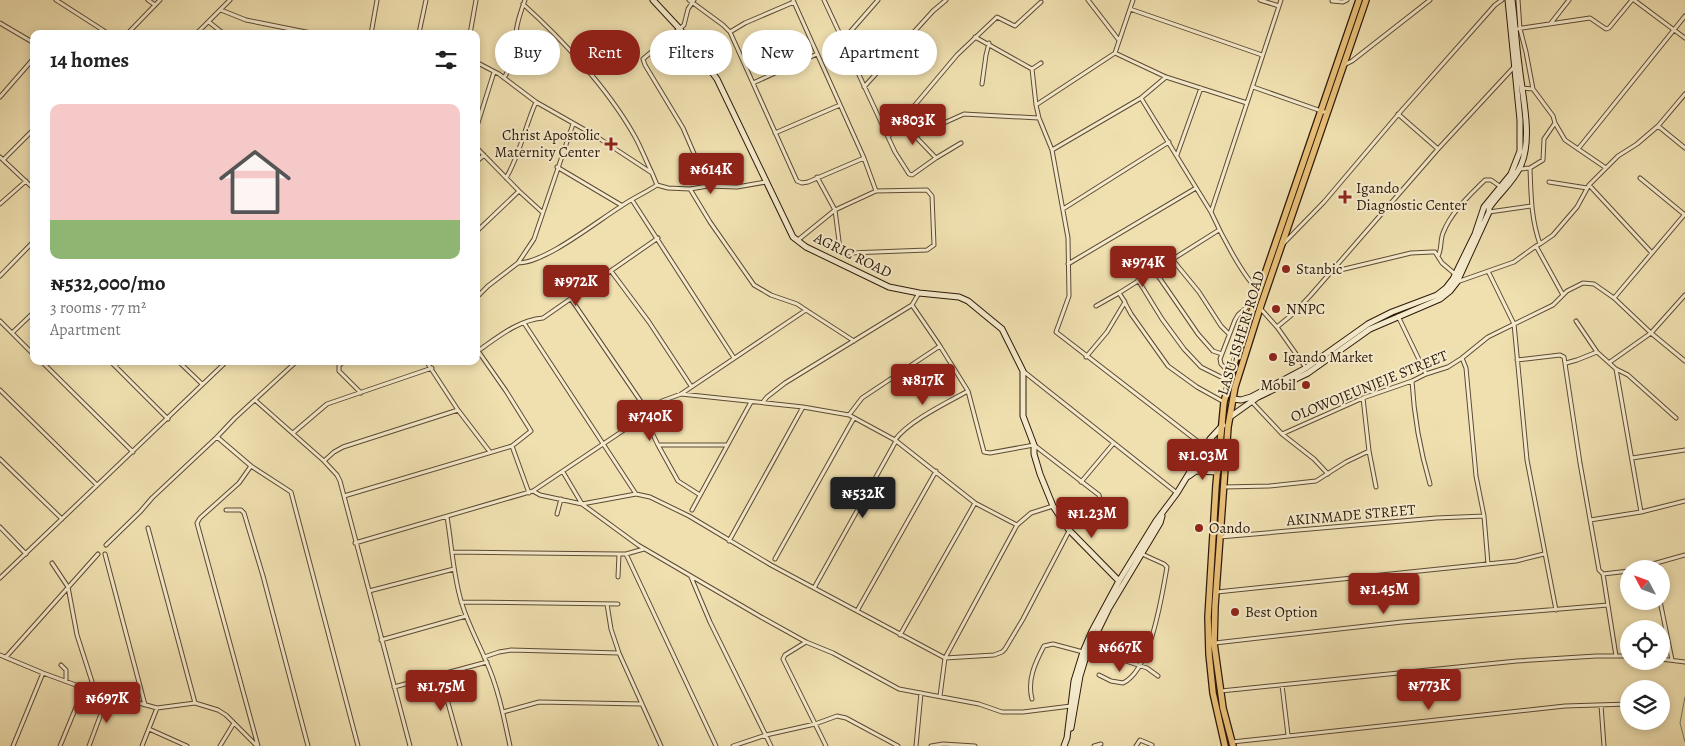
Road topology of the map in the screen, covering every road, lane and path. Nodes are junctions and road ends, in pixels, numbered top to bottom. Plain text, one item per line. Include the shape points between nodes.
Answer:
1 (56, 0) edge
2 (148, 0) edge
3 (160, 0) edge
4 (230, 0) edge
5 (377, 0) edge
6 (426, 0) edge
7 (476, 0) edge
8 (653, 0) edge
9 (824, 0) edge
10 (878, 0) edge
11 (946, 0) edge
12 (1088, 0) edge
13 (1133, 0) edge
14 (1260, 0) edge
15 (1281, 0) edge
16 (1347, 0) edge
17 (1359, 0) edge
18 (1366, 0) edge
19 (1430, 0) edge
20 (1502, 0) edge
21 (1508, 0) edge
22 (1512, 0) edge
23 (1518, 0) edge
24 (1569, 0) edge
25 (1633, 0) edge
26 (692, 1) edge
27 (794, 1) edge
28 (1332, 1) edge
29 (524, 2) edge
30 (1041, 2) dead end
31 (154, 5) junction
32 (1279, 6) junction
33 (1130, 9) junction
34 (221, 10) junction
35 (1685, 16) edge
36 (209, 22) junction
37 (1550, 24) junction
38 (1, 25) edge
39 (679, 28) junction
40 (1518, 29) junction
41 (103, 30) edge
42 (132, 30) edge
43 (200, 30) edge
44 (219, 30) edge
45 (296, 30) edge
46 (372, 30) edge
47 (420, 30) edge
48 (471, 30) edge
49 (728, 30) edge
50 (838, 30) edge
51 (851, 30) edge
52 (1675, 30) junction
53 (732, 31) edge
54 (732, 36) edge
55 (975, 37) junction
56 (1685, 38) edge
57 (1118, 40) junction
58 (30, 41) edge
59 (989, 43) junction
60 (1115, 53) junction
61 (817, 54) junction
62 (1262, 55) junction
63 (1041, 62) dead end
64 (30, 63) edge
65 (480, 64) edge
66 (1344, 66) junction
67 (1517, 67) junction
68 (1529, 68) junction
69 (1032, 69) junction
70 (494, 72) junction
71 (858, 75) edge
72 (1166, 77) junction
73 (504, 78) junction
74 (753, 82) junction
75 (982, 84) dead end
76 (1253, 87) junction
77 (864, 88) junction
78 (1200, 88) junction
79 (1522, 88) junction
80 (1533, 89) junction
81 (1685, 94) edge
82 (0, 97) edge
83 (1141, 98) junction
84 (536, 102) junction
85 (1247, 103) junction
86 (840, 105) junction
87 (1036, 105) junction
88 (1324, 112) junction
89 (1398, 114) junction
90 (480, 116) edge
91 (1039, 118) junction
92 (899, 123) junction
93 (1555, 123) junction
94 (573, 124) junction
95 (1658, 126) junction
96 (30, 133) edge
97 (775, 134) junction
98 (915, 136) junction
99 (888, 137) junction
100 (1169, 142) junction
101 (961, 143) dead end
102 (1685, 148) edge
103 (1438, 149) junction
104 (1578, 149) junction
105 (1052, 150) junction
106 (480, 151) edge
107 (484, 155) junction
108 (1176, 155) junction
109 (2, 158) edge
110 (480, 158) edge
111 (864, 158) junction
112 (936, 158) junction
113 (557, 167) junction
114 (1530, 168) junction
115 (1606, 168) junction
116 (1519, 169) junction
117 (652, 173) junction
118 (506, 178) junction
119 (817, 178) junction
120 (1640, 178) dead end
121 (26, 181) junction
122 (766, 182) junction
123 (1549, 182) dead end
124 (657, 185) junction
125 (30, 186) edge
126 (708, 186) junction
127 (1501, 187) junction
128 (1588, 187) junction
129 (1196, 188) junction
130 (690, 189) junction
131 (520, 191) junction
132 (876, 191) junction
133 (632, 200) junction
134 (0, 204) edge
135 (621, 205) junction
136 (1530, 206) junction
137 (1063, 209) junction
138 (834, 210) junction
139 (542, 212) junction
140 (1211, 212) junction
141 (1489, 212) junction
142 (1685, 214) edge
143 (480, 228) edge
144 (1219, 230) junction
145 (658, 238) junction
146 (797, 241) junction
147 (1284, 243) junction
148 (1538, 245) junction
149 (30, 246) edge
150 (1652, 253) junction
151 (1438, 256) junction
152 (1172, 259) junction
153 (518, 263) junction
154 (1068, 264) junction
155 (1154, 270) junction
156 (611, 271) junction
157 (1488, 271) junction
158 (1332, 272) junction
159 (1455, 274) junction
160 (0, 276) edge
161 (1138, 280) junction
162 (1457, 282) junction
163 (1258, 290) junction
164 (919, 293) junction
165 (1120, 293) junction
166 (480, 294) edge
167 (1563, 295) junction
168 (1685, 295) edge
169 (1614, 298) junction
170 (571, 299) junction
171 (1125, 302) junction
172 (912, 305) junction
173 (1096, 306) dead end
174 (1260, 308) junction
175 (806, 310) junction
176 (30, 316) edge
177 (1398, 316) junction
178 (0, 321) edge
179 (1576, 321) dead end
180 (524, 323) junction
181 (1514, 324) junction
182 (1277, 327) junction
183 (12, 333) junction
184 (1651, 333) junction
185 (1229, 334) junction
186 (854, 341) junction
187 (940, 346) junction
188 (480, 347) edge
189 (30, 351) edge
190 (1597, 352) junction
191 (480, 353) edge
192 (1222, 354) junction
193 (1086, 357) junction
194 (734, 358) junction
195 (1462, 358) junction
196 (1518, 360) junction
197 (1685, 361) edge
198 (1610, 362) junction
199 (1566, 363) junction
200 (44, 365) edge
201 (182, 365) edge
202 (223, 365) edge
203 (293, 365) edge
204 (340, 365) edge
205 (429, 365) edge
206 (115, 366) edge
207 (432, 368) junction
208 (1306, 368) junction
209 (1616, 369) junction
210 (1023, 371) junction
211 (1232, 374) junction
212 (1426, 374) junction
213 (1230, 381) junction
214 (1412, 381) junction
215 (202, 384) junction
216 (691, 386) junction
217 (0, 390) edge
218 (968, 391) junction
219 (361, 393) junction
220 (681, 394) junction
221 (1363, 398) junction
222 (1233, 399) junction
223 (255, 400) junction
224 (1252, 401) junction
225 (751, 402) junction
226 (763, 402) junction
227 (1224, 402) junction
228 (803, 407) junction
229 (458, 410) junction
230 (648, 412) junction
231 (849, 415) junction
232 (644, 416) junction
233 (1230, 417) junction
234 (854, 418) junction
235 (1676, 418) dead end
236 (168, 419) junction
237 (1223, 426) junction
238 (292, 434) junction
239 (1282, 434) junction
240 (217, 437) junction
241 (896, 441) junction
242 (604, 443) junction
243 (1113, 444) junction
244 (658, 445) junction
245 (727, 445) junction
246 (1034, 445) junction
247 (512, 446) junction
248 (1204, 447) junction
249 (1685, 450) edge
250 (1369, 451) junction
251 (133, 452) junction
252 (490, 452) junction
253 (1632, 458) junction
254 (0, 459) edge
255 (324, 460) junction
256 (251, 466) junction
257 (563, 472) junction
258 (936, 472) junction
259 (1218, 472) junction
260 (1328, 474) junction
261 (1186, 478) junction
262 (1081, 482) junction
263 (1430, 484) dead end
264 (97, 486) junction
265 (1376, 486) dead end
266 (1224, 487) junction
267 (531, 492) junction
268 (1177, 493) junction
269 (636, 494) junction
270 (700, 495) junction
271 (344, 496) junction
272 (561, 498) junction
273 (1685, 501) edge
274 (975, 503) junction
275 (582, 504) junction
276 (1053, 506) junction
277 (226, 510) dead end
278 (692, 510) dead end
279 (1642, 512) junction
280 (1086, 513) dead end
281 (1163, 513) junction
282 (557, 514) dead end
283 (1484, 516) junction
284 (447, 517) junction
285 (62, 519) junction
286 (1590, 520) junction
287 (1017, 525) junction
288 (0, 527) edge
289 (148, 528) dead end
290 (1069, 530) junction
291 (1220, 537) junction
292 (729, 541) junction
293 (356, 543) junction
294 (106, 545) dead end
295 (645, 549) junction
296 (453, 552) junction
297 (26, 554) junction
298 (98, 554) dead end
299 (105, 554) dead end
300 (619, 554) junction
301 (626, 554) junction
302 (1142, 554) junction
303 (1544, 554) junction
304 (1685, 555) edge
305 (775, 559) dead end
306 (1670, 560) edge
307 (52, 563) dead end
308 (1488, 564) junction
309 (454, 568) junction
310 (1620, 572) edge
311 (1603, 574) junction
312 (691, 576) junction
313 (618, 577) dead end
314 (0, 578) edge
315 (1119, 581) junction
316 (68, 587) junction
317 (814, 588) junction
318 (369, 591) junction
319 (1216, 592) junction
320 (461, 602) junction
321 (607, 604) junction
322 (618, 604) dead end
323 (1608, 606) junction
324 (1556, 610) junction
325 (1662, 610) edge
326 (857, 611) junction
327 (466, 616) junction
328 (900, 635) junction
329 (381, 640) junction
330 (806, 642) junction
331 (1214, 643) junction
332 (1091, 644) junction
333 (1083, 652) junction
334 (619, 653) junction
335 (0, 655) edge
336 (1616, 656) junction
337 (1620, 656) edge
338 (484, 657) junction
339 (6, 658) junction
340 (945, 658) junction
341 (1672, 660) joint
342 (487, 662) junction
343 (1685, 662) edge
344 (61, 665) dead end
345 (1140, 665) junction
346 (43, 673) junction
347 (440, 674) junction
348 (1078, 675) junction
349 (1099, 675) dead end
350 (1158, 676) dead end
351 (66, 681) junction
352 (1282, 685) junction
353 (394, 687) junction
354 (84, 688) junction
355 (95, 691) junction
356 (1220, 691) junction
357 (922, 693) junction
358 (108, 695) junction
359 (940, 696) junction
360 (1032, 699) dead end
361 (195, 703) junction
362 (642, 704) junction
363 (1620, 704) edge
364 (145, 705) junction
365 (1601, 705) junction
366 (1071, 706) junction
367 (158, 708) junction
368 (503, 712) junction
369 (234, 723) junction
370 (815, 724) junction
371 (149, 729) junction
372 (766, 735) junction
373 (1288, 735) junction
374 (1101, 744) dead end
375 (1232, 744) edge
376 (958, 745) edge
377 (1152, 745) edge
378 (13, 746) edge
379 (60, 746) edge
380 (89, 746) edge
381 (142, 746) edge
382 (187, 746) edge
383 (220, 746) edge
384 (257, 746) edge
385 (308, 746) edge
386 (358, 746) edge
387 (410, 746) edge
388 (460, 746) edge
389 (510, 746) edge
390 (662, 746) edge
391 (716, 746) edge
392 (733, 746) edge
393 (771, 746) edge
394 (826, 746) edge
395 (898, 746) edge
396 (916, 746) edge
397 (932, 746) edge
398 (975, 746) edge
399 (1066, 746) edge
400 (1094, 746) edge
401 (1136, 746) edge
402 (1225, 746) edge
403 (1604, 746) edge

1 - 41 street
2 - 31 street
3 - 31 street
4 - 34 street
5 - 46 street
6 - 47 street
7 - 48 street
8 - 39 street, AGRIC ROAD
9 - 50 street
10 - 51 street
11 - 77 street
12 - 57 street
13 - 33 street
14 - 32 street
15 - 32 street
16 - 28 street
17 - 88 main road, LASU-ISHERI ROAD
18 - 66 main road, LASU-ISHERI ROAD
19 - 66 street
20 - 89 street
21 - 67 street
22 - 40 street
23 - 40 street
24 - 37 street
25 - 37 street via 1606,29 1590,18
25 - 52 street
26 - 39 street via 684,24
26 - 49 street
27 - 53 street
27 - 61 street
29 - 73 street via 515,55
29 - 117 street via 610,98 634,134
30 - 55 street via 1015,26 997,17
31 - 42 street
32 - 62 street
33 - 57 street
33 - 62 street
34 - 36 street
34 - 45 street via 246,20
35 - 52 street
36 - 43 street
36 - 44 street
37 - 40 street
38 - 58 street
39 - 122 street, AGRIC ROAD via 717,78
39 - 126 street via 645,56 643,62 683,128
40 - 67 street
40 - 68 street
52 - 56 street
52 - 104 street
54 - 74 street
55 - 59 street
55 - 92 street
57 - 60 street
59 - 69 street
59 - 75 street
60 - 72 street
60 - 87 street
61 - 74 street
61 - 86 street
62 - 76 street
63 - 69 street
64 - 82 street
65 - 70 street
66 - 88 main road, LASU-ISHERI ROAD
67 - 68 street
67 - 79 street
67 - 103 street
67 - 127 street via 1520,151 1514,169
68 - 80 street
69 - 87 street
70 - 73 street
70 - 90 street
71 - 77 street
72 - 78 street
72 - 83 street
73 - 84 street
74 - 97 street
76 - 85 street
76 - 88 street
77 - 99 street
78 - 85 street
78 - 108 street
79 - 80 street
79 - 116 street via 1526,140
80 - 93 street
81 - 95 street
83 - 100 street
83 - 105 street
84 - 94 street
84 - 118 street
85 - 140 street
86 - 97 street
86 - 111 street
87 - 91 street
88 - 147 main road, LASU-ISHERI ROAD
88 - 163 main road, LASU-ISHERI ROAD
89 - 103 street
89 - 147 street via 1324,202
91 - 98 street via 964,114
91 - 105 street
92 - 98 street
92 - 99 street
93 - 104 street via 1563,138
93 - 114 street via 1544,139 1542,160
94 - 113 street
94 - 117 street
95 - 102 street
95 - 115 street
96 - 109 street
97 - 119 street via 797,181 802,183
98 - 112 street
99 - 112 street via 910,175
100 - 108 street
100 - 137 street
101 - 112 street
103 - 158 street
104 - 115 street
105 - 137 street
106 - 107 street
107 - 110 street
107 - 118 street
108 - 129 street
109 - 121 street
111 - 119 street
111 - 132 street
113 - 135 street
113 - 139 street
114 - 116 street
114 - 136 street
115 - 128 street
116 - 141 street
117 - 124 street
118 - 131 street
119 - 138 street
120 - 142 street
121 - 125 street
121 - 134 street
122 - 126 street via 736,187
122 - 146 street, AGRIC ROAD
123 - 128 street
124 - 130 street
124 - 133 street
126 - 130 street
127 - 151 street via 1486,180 1467,198 1443,232
127 - 159 street via 1484,207
128 - 148 street via 1553,235
128 - 150 street
129 - 140 street
129 - 154 street
130 - 175 street via 754,285
131 - 139 street
131 - 143 street
132 - 138 street
132 - 138 street via 930,192 934,245 927,250 843,252
133 - 135 street
133 - 145 street
135 - 153 street via 566,242 534,260
136 - 141 street
136 - 148 street
137 - 154 street
138 - 146 street
139 - 153 street via 534,239
140 - 144 street
141 - 162 street
142 - 150 street
144 - 152 street
144 - 163 street
145 - 156 street
145 - 194 street
146 - 164 street, AGRIC ROAD via 888,287
147 - 174 main road, LASU-ISHERI ROAD
148 - 157 street via 1514,262
148 - 167 street
149 - 160 street
150 - 169 street
151 - 158 street via 1435,252 1411,252
151 - 159 street
152 - 155 street
152 - 185 street
153 - 166 street
154 - 193 street via 1069,296 1056,332
155 - 161 street
155 - 192 street via 1198,334 1213,351
156 - 170 street
156 - 216 street
157 - 162 street
157 - 181 street
158 - 182 street
159 - 208 street via 1442,292 1368,324
161 - 165 street
161 - 213 street via 1184,349 1201,367
162 - 177 street via 1440,299
163 - 185 street via 1238,315
163 - 211 main road, LASU-ISHERI ROAD
164 - 172 street
164 - 210 street, AGRIC ROAD via 968,300 1005,333
165 - 171 street
165 - 173 street
167 - 169 street, OLOWOJEUNJEJE STREET via 1587,282
167 - 181 street, OLOWOJEUNJEJE STREET via 1553,305
168 - 184 street
169 - 184 street
170 - 180 street via 543,318
170 - 230 street
171 - 193 street via 1107,332
171 - 227 street via 1168,366
172 - 186 street
172 - 187 street
174 - 182 street
174 - 222 main road, LASU-ISHERI ROAD
175 - 186 street
175 - 194 street
176 - 183 street
177 - 212 street
177 - 224 street via 1370,328 1308,373
178 - 183 street
179 - 190 street
180 - 188 street
180 - 242 street
181 - 195 street, OLOWOJEUNJEJE STREET via 1488,337
181 - 196 street
182 - 208 street
183 - 189 street
184 - 197 street
184 - 198 street
185 - 192 street
186 - 226 street via 785,384
187 - 218 street
187 - 231 street via 862,398
190 - 198 street
190 - 199 street
191 - 247 street via 531,431
192 - 211 street via 1221,364
193 - 248 street
194 - 216 street
195 - 212 street, OLOWOJEUNJEJE STREET via 1448,367
195 - 283 street via 1466,368 1477,485
196 - 199 street via 1560,355
196 - 303 street via 1527,460
198 - 209 street
199 - 286 street
200 - 251 street
201 - 215 street
202 - 215 street
203 - 223 street
204 - 219 street via 339,372
205 - 207 street
206 - 236 street
207 - 219 street
207 - 229 street
208 - 222 street via 1251,397
209 - 235 street via 1628,375
209 - 253 street
210 - 243 street
210 - 246 street, AGRIC ROAD via 1022,410
211 - 213 main road, LASU-ISHERI ROAD
212 - 214 street, OLOWOJEUNJEJE STREET
213 - 227 main road, LASU-ISHERI ROAD
214 - 221 street, OLOWOJEUNJEJE STREET
214 - 263 street via 1414,416
215 - 236 street
216 - 220 street
217 - 264 street
218 - 241 street via 899,434
218 - 246 street via 984,452
219 - 238 street via 323,406
220 - 225 street
220 - 230 street
221 - 239 street, OLOWOJEUNJEJE STREET
221 - 250 street
222 - 233 main road, LASU-ISHERI ROAD
223 - 238 street
223 - 240 street
224 - 233 street
224 - 239 street
225 - 226 street
225 - 245 street
226 - 228 street
227 - 237 main road, LASU-ISHERI ROAD
228 - 231 street
228 - 292 street
229 - 252 street
229 - 255 street via 343,447
230 - 232 street
231 - 234 street
232 - 242 street
232 - 244 street
233 - 266 main road, LASU-ISHERI ROAD
234 - 241 street
234 - 305 street
236 - 251 street
237 - 248 street
237 - 259 main road, LASU-ISHERI ROAD
238 - 255 street
239 - 260 street
240 - 256 street
240 - 294 street
241 - 258 street
241 - 317 street
242 - 257 street
242 - 269 street
243 - 262 street
243 - 268 street
244 - 245 street
244 - 270 street via 678,480
245 - 270 street
246 - 262 street
246 - 276 street, AGRIC ROAD via 1040,474
247 - 252 street
247 - 267 street
248 - 261 street
249 - 253 street
250 - 260 street
250 - 265 street
251 - 264 street
252 - 271 street
253 - 279 street
254 - 285 street
255 - 271 street via 337,475
256 - 384 street via 197,523
256 - 386 street via 291,492
257 - 267 street
257 - 275 street
258 - 274 street
258 - 326 street
259 - 261 street via 1196,471
259 - 402 main road, LASU-ISHERI ROAD via 1208,640 1213,693
260 - 266 street via 1316,481 1302,483
261 - 268 street
262 - 280 street via 1100,499
264 - 285 street
266 - 291 main road, LASU-ISHERI ROAD
267 - 272 street
267 - 284 street
268 - 281 street
269 - 275 street
269 - 292 street via 660,501
270 - 278 street
271 - 293 street
272 - 275 street
272 - 282 street
273 - 279 street
274 - 287 street
274 - 328 street
275 - 295 street
276 - 287 street via 1025,516
276 - 290 street, AGRIC ROAD
277 - 385 street via 244,513
279 - 286 street
281 - 302 street
281 - 315 street
283 - 291 street, AKINMADE STREET
283 - 308 street
284 - 293 street
284 - 296 street
285 - 297 street
286 - 311 street via 1599,570
287 - 340 street
288 - 297 street
289 - 361 street
290 - 315 street, AGRIC ROAD
290 - 340 street via 1005,649 994,655
291 - 319 main road, LASU-ISHERI ROAD
292 - 317 street
293 - 318 street
295 - 301 street
295 - 312 street
296 - 300 street
296 - 309 street
297 - 314 street
298 - 316 street
299 - 364 street
300 - 301 street
300 - 313 street
301 - 391 street
302 - 332 street
302 - 345 street via 1167,567 1163,597
303 - 308 street
303 - 324 street
304 - 306 street
307 - 316 street
308 - 319 street
309 - 318 street
309 - 320 street
310 - 311 street
311 - 323 street
312 - 330 street
312 - 372 street
315 - 333 street
316 - 339 street
316 - 355 street via 77,635
317 - 326 street
318 - 329 street
319 - 331 main road, LASU-ISHERI ROAD
320 - 321 street
320 - 327 street
321 - 322 street
321 - 334 street
323 - 324 street
323 - 336 street
324 - 331 street via 1402,622
325 - 341 street
326 - 328 street
327 - 329 street
327 - 338 street
328 - 340 street
329 - 353 street
330 - 357 street via 894,687
330 - 370 street via 783,659
331 - 356 main road, LASU-ISHERI ROAD
332 - 345 street
332 - 348 street
333 - 348 street
333 - 360 street via 1053,644 1044,646 1031,678
334 - 338 street via 511,650
334 - 362 street
335 - 339 street
336 - 337 street
336 - 352 street via 1517,661
338 - 342 street
339 - 346 street
340 - 359 street
341 - 343 street
342 - 347 street
342 - 368 street
344 - 351 street via 66,670
345 - 349 street via 1130,680 1123,683
345 - 350 street
346 - 351 street
346 - 378 street
347 - 353 street
347 - 388 street
348 - 366 street
348 - 399 street via 1076,706
351 - 354 street
352 - 356 street
352 - 373 street
353 - 387 street
354 - 355 street
354 - 379 street
355 - 358 street
356 - 375 main road, LASU-ISHERI ROAD
357 - 359 street
357 - 396 street
358 - 364 street
358 - 380 street
359 - 366 street via 982,704 1002,712
361 - 367 street
361 - 369 street via 218,710
362 - 368 street via 538,702
362 - 390 street
363 - 365 street
364 - 367 street
365 - 373 street
365 - 403 street
366 - 399 street
367 - 371 street
368 - 389 street
369 - 383 street
369 - 384 street
370 - 372 street
370 - 394 street
370 - 395 street via 831,717 842,717
371 - 381 street
371 - 382 street
372 - 392 street
372 - 393 street
373 - 375 street
374 - 400 street
376 - 397 street
376 - 398 street
377 - 401 street via 1140,740

